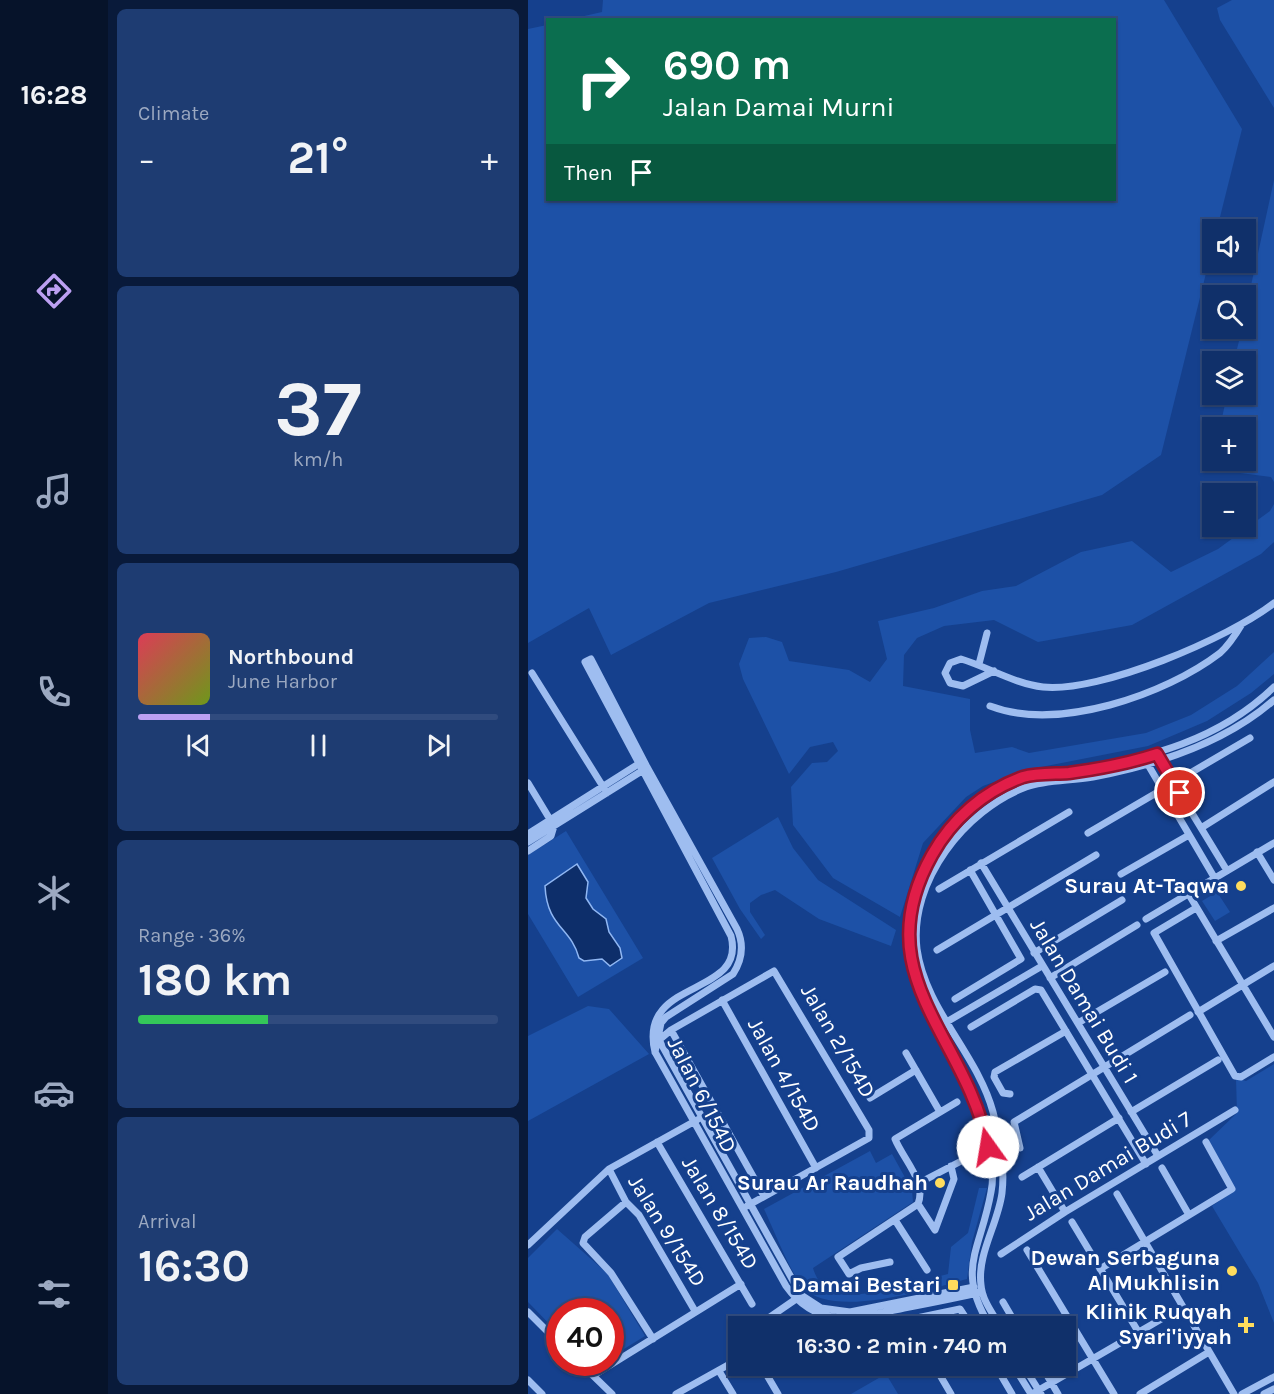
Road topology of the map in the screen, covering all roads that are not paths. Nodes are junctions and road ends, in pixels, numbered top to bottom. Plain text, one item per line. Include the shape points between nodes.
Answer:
1 (1274, 603) edge
2 (1242, 624) junction
3 (987, 633) dead end
4 (588, 660) dead end
5 (979, 664) junction
6 (993, 671) junction
7 (532, 673) dead end
8 (1274, 687) edge
9 (1274, 700) edge
10 (990, 706) dead end
11 (1250, 738) dead end
12 (1157, 754) junction
13 (1147, 762) junction
14 (1161, 762) junction
15 (643, 766) junction
16 (1173, 782) junction
17 (1274, 782) edge
18 (528, 783) edge
19 (605, 790) junction
20 (1162, 790) junction
21 (981, 800) junction
22 (987, 808) junction
23 (1069, 812) dead end
24 (552, 823) junction
25 (1201, 828) junction
26 (1088, 833) dead end
27 (528, 834) edge
28 (1189, 835) junction
29 (1206, 836) junction
30 (528, 842) edge
31 (1274, 843) edge
32 (1198, 849) junction
33 (528, 851) edge
34 (1257, 852) junction
35 (1096, 855) dead end
36 (981, 863) junction
37 (1270, 866) edge
38 (1226, 869) junction
39 (970, 870) junction
40 (1121, 874) dead end
41 (1214, 877) junction
42 (1274, 880) edge
43 (939, 889) dead end
44 (1188, 893) junction
45 (1122, 900) dead end
46 (1007, 908) junction
47 (1196, 908) junction
48 (1274, 908) edge
49 (996, 914) junction
50 (1146, 919) dead end
51 (1137, 925) dead end
52 (1216, 940) junction
53 (937, 950) dead end
54 (1034, 953) junction
55 (1042, 966) junction
56 (1274, 966) edge
57 (1165, 972) dead end
58 (1050, 978) junction
59 (1243, 986) junction
60 (955, 999) dead end
61 (722, 1000) junction
62 (940, 1007) junction
63 (1198, 1012) junction
64 (961, 1015) junction
65 (1191, 1015) dead end
66 (948, 1022) junction
67 (1077, 1023) junction
68 (1271, 1025) edge
69 (938, 1027) junction
70 (971, 1027) dead end
71 (671, 1030) junction
72 (1066, 1031) junction
73 (1274, 1037) edge
74 (957, 1038) junction
75 (659, 1040) junction
76 (655, 1052) junction
77 (906, 1053) dead end
78 (1274, 1057) edge
79 (1218, 1060) dead end
80 (1104, 1068) junction
81 (916, 1070) junction
82 (1093, 1075) junction
83 (1010, 1094) dead end
84 (870, 1098) dead end
85 (957, 1102) dead end
86 (687, 1109) junction
87 (1235, 1110) dead end
88 (940, 1112) junction
89 (1131, 1112) junction
90 (701, 1117) junction
91 (1119, 1118) junction
92 (694, 1121) junction
93 (686, 1126) junction
94 (699, 1130) junction
95 (657, 1142) junction
96 (1206, 1142) dead end
97 (1020, 1148) dead end
98 (1158, 1156) junction
99 (1002, 1160) junction
100 (988, 1161) junction
101 (1146, 1164) junction
102 (951, 1166) junction
103 (1038, 1167) junction
104 (816, 1168) junction
105 (1161, 1168) dead end
106 (609, 1169) junction
107 (1022, 1177) dead end
108 (919, 1183) junction
109 (1117, 1194) dead end
110 (764, 1196) junction
111 (626, 1202) junction
112 (750, 1204) junction
113 (918, 1204) junction
114 (742, 1208) junction
115 (1065, 1212) junction
116 (1189, 1215) junction
117 (895, 1220) junction
118 (1072, 1222) dead end
119 (1145, 1242) junction
120 (528, 1245) edge
121 (1027, 1250) dead end
122 (1001, 1254) dead end
123 (890, 1262) dead end
124 (1100, 1269) junction
125 (927, 1270) dead end
126 (741, 1284) junction
127 (786, 1286) junction
128 (981, 1289) junction
129 (971, 1291) junction
130 (798, 1297) junction
131 (1003, 1302) dead end
132 (752, 1304) dead end
133 (788, 1304) junction
134 (802, 1304) junction
135 (1182, 1307) junction
136 (695, 1311) junction
137 (528, 1312) edge
138 (771, 1316) edge
139 (937, 1316) edge
140 (965, 1316) edge
141 (985, 1316) edge
142 (995, 1316) edge
143 (1011, 1316) edge
144 (546, 1330) edge
145 (1138, 1333) junction
146 (653, 1339) junction
147 (1209, 1352) junction
148 (624, 1357) edge
149 (1093, 1360) junction
150 (728, 1365) edge
151 (719, 1371) junction
152 (595, 1376) edge
153 (767, 1376) edge
154 (940, 1376) edge
155 (1001, 1376) edge
156 (1022, 1376) edge
157 (1028, 1376) edge
158 (1048, 1376) edge
159 (1274, 1377) edge
160 (528, 1380) edge
161 (1053, 1384) junction
162 (1274, 1389) edge
163 (1037, 1393) edge
164 (542, 1394) edge
165 (612, 1394) edge
166 (676, 1394) edge
167 (733, 1394) edge
168 (778, 1394) edge
169 (951, 1394) edge
170 (1012, 1394) edge
171 (1058, 1394) edge
172 (1114, 1394) edge
173 (1140, 1394) edge
174 (1234, 1394) edge
175 (1242, 1394) edge
176 (1264, 1394) edge

1 - 2 street
2 - 6 street via 1142,668 1092,682 1043,687
2 - 10 street via 1221,652 1182,677 1114,703 1074,712 1031,715
3 - 5 street
4 - 15 street, Jalan 6/154D
5 - 6 street
5 - 6 street via 955,660 945,673 950,683 963,686
7 - 19 street
8 - 12 street via 1236,717
9 - 14 street via 1214,739
11 - 16 street
12 - 13 street
12 - 14 street
13 - 14 street
13 - 20 street
13 - 21 street via 1024,777
13 - 22 street via 1029,786
14 - 16 street
15 - 19 street
15 - 75 street, Jalan 6/154D via 737,929 742,946 734,974 666,1017
15 - 76 street, Jalan 6/154D via 734,947 728,968 659,1012 652,1029
16 - 20 street
16 - 25 street
17 - 25 street
18 - 24 street
19 - 24 street
20 - 26 street
20 - 28 street
21 - 22 street
21 - 69 street via 953,822 942,837 926,865 908,916 909,957 922,997
22 - 62 street via 953,839 923,897 917,921 923,975
23 - 36 street
24 - 27 street
24 - 30 street
24 - 33 street via 551,836
25 - 29 street
28 - 32 street
28 - 40 street
29 - 32 street via 1207,845
29 - 38 street
31 - 34 street
32 - 41 street
34 - 37 street
34 - 38 street
35 - 46 street
36 - 39 street
36 - 46 street, Jalan Damai Budi 1
37 - 42 street
38 - 41 street
39 - 43 street
39 - 49 street
41 - 44 street
44 - 47 street
44 - 50 street
45 - 54 street
46 - 49 street
46 - 54 street, Jalan Damai Budi 1
47 - 52 street
47 - 63 street via 1154,933
48 - 52 street
49 - 53 street
49 - 60 street via 1021,959
51 - 58 street
52 - 59 street
54 - 55 street, Jalan Damai Budi 1
55 - 58 street, Jalan Damai Budi 1
55 - 64 street
56 - 59 street
57 - 67 street
58 - 67 street, Jalan Damai Budi 1
59 - 63 street
59 - 68 street
61 - 71 street
61 - 104 street, Jalan 4/154D
61 - 104 street, Jalan 2/154D via 774,971 868,1130 869,1138
62 - 64 street via 948,1015
62 - 66 street
63 - 78 street via 1238,1078
64 - 66 street
64 - 74 street via 955,1026
65 - 80 street
66 - 69 street
66 - 74 street
67 - 80 street, Jalan Damai Budi 1
68 - 73 street
69 - 100 street via 977,1104
70 - 72 street via 1039,989
71 - 75 street
71 - 110 street
72 - 82 street
72 - 83 street via 995,1072 1003,1093
74 - 99 street via 989,1098
75 - 76 street
75 - 90 street, Jalan 6/154D
76 - 86 street, Jalan 6/154D
77 - 81 street
79 - 89 street
80 - 82 street
80 - 89 street, Jalan Damai Budi 1
81 - 84 street
81 - 88 street
82 - 91 street
82 - 97 street via 1014,1122
85 - 88 street
86 - 92 street, Jalan 6/154D
86 - 93 street via 690,1116
87 - 98 street, Jalan Damai Budi 7
88 - 108 street via 895,1139
89 - 98 street, Jalan Damai Budi 1
90 - 92 street
90 - 112 street, Jalan 6/154D
91 - 101 street
91 - 103 street
92 - 93 street
92 - 94 street, Jalan 6/154D
93 - 94 street
93 - 95 street
94 - 114 street, Jalan 6/154D
95 - 106 street
95 - 126 street, Jalan 8/154D
96 - 116 street via 1232,1189
98 - 101 street, Jalan Damai Budi 7
99 - 100 street
99 - 128 street via 1002,1192 983,1258
100 - 102 street via 965,1158
100 - 129 street via 992,1191 974,1252
101 - 115 street, Jalan Damai Budi 7
102 - 108 street
102 - 113 street via 954,1179 935,1230
103 - 107 street
103 - 115 street
104 - 110 street
105 - 116 street
106 - 111 street, Jalan 9/154D
106 - 120 street
108 - 113 street
109 - 119 street
110 - 112 street
111 - 136 street, Jalan 9/154D via 639,1215
111 - 146 street via 583,1243 611,1273
112 - 114 street
112 - 130 street, Jalan 6/154D
113 - 117 street
114 - 127 street, Jalan 6/154D
115 - 122 street, Jalan Damai Budi 7
116 - 119 street
117 - 123 street via 838,1257 849,1275 861,1268
117 - 125 street
118 - 124 street
119 - 124 street
119 - 135 street
121 - 149 street
124 - 145 street
126 - 132 street, Jalan 8/154D
126 - 136 street
127 - 130 street, Jalan 6/154D
127 - 133 street
128 - 129 street, Jalan 6/154D
128 - 142 street
129 - 130 street, Jalan 6/154D via 850,1312 820,1308
129 - 134 street, Jalan 6/154D via 851,1319 818,1314
129 - 141 street
130 - 133 street
130 - 134 street, Jalan 6/154D
131 - 143 street
133 - 134 street
133 - 138 street
135 - 145 street
135 - 147 street
136 - 146 street
137 - 144 street
139 - 140 street via 960,1309
145 - 149 street
146 - 148 street
147 - 173 street
147 - 174 street
149 - 161 street
149 - 172 street
150 - 151 street
151 - 166 street
151 - 167 street
152 - 165 street
153 - 168 street
154 - 169 street
155 - 170 street
156 - 163 street
157 - 163 street
158 - 161 street
159 - 175 street
160 - 164 street
161 - 163 street
161 - 171 street
162 - 176 street

